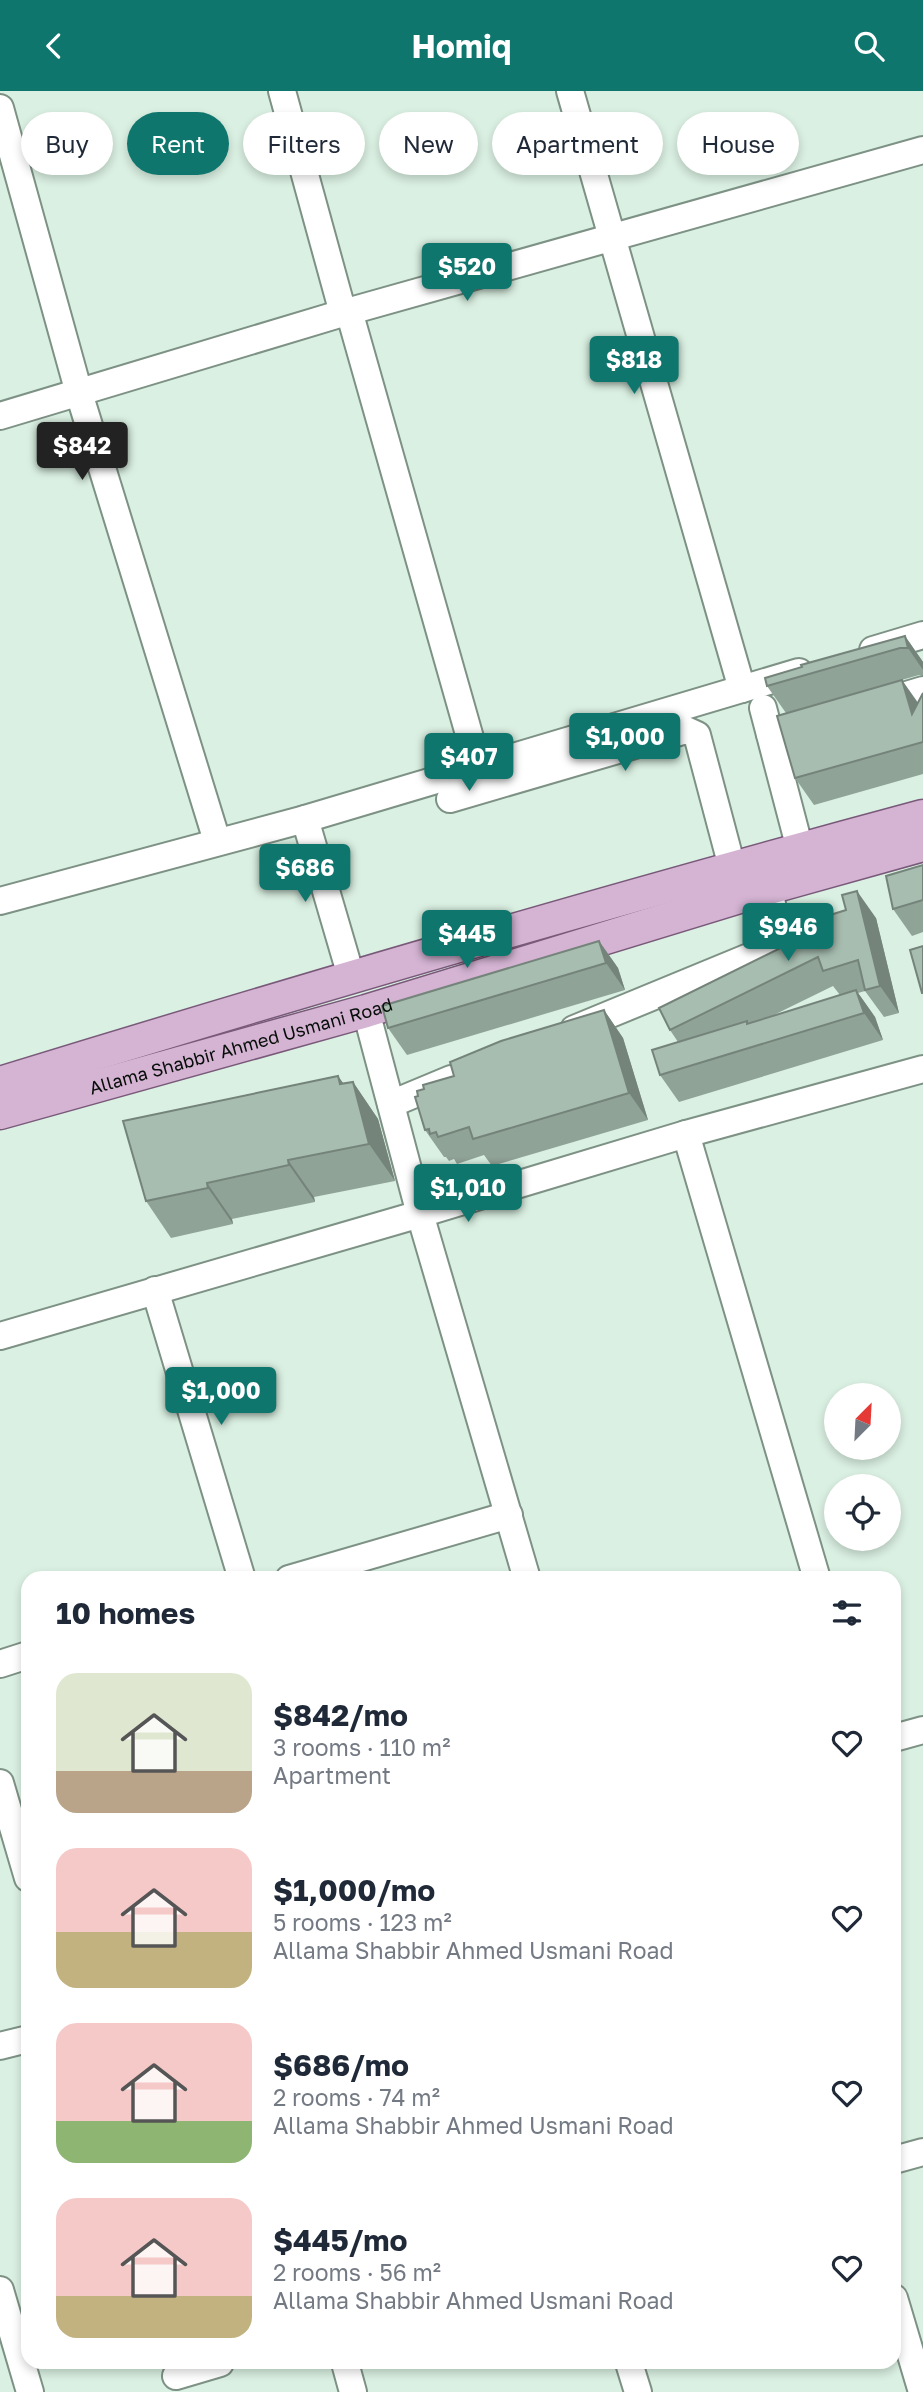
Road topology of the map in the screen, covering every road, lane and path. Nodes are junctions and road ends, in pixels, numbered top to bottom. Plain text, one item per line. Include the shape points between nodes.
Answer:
1 (282, 91) edge
2 (570, 91) edge
3 (0, 108) edge
4 (923, 150) edge
5 (613, 238) junction
6 (346, 312) junction
7 (79, 393) junction
8 (0, 416) edge
9 (923, 635) edge
10 (845, 658) edge
11 (819, 666) edge
12 (742, 689) junction
13 (923, 690) edge
14 (763, 708) dead end
15 (863, 708) edge
16 (836, 716) edge
17 (770, 734) junction
18 (478, 766) junction
19 (450, 799) dead end
20 (923, 816) edge
21 (305, 819) junction
22 (217, 841) junction
23 (923, 845) edge
24 (800, 849) junction
25 (733, 867) junction
26 (769, 888) junction
27 (0, 901) edge
28 (351, 976) junction
29 (366, 1011) junction
30 (555, 1037) edge
31 (479, 1067) edge
32 (923, 1069) edge
33 (0, 1083) edge
34 (391, 1104) junction
35 (0, 1113) edge
36 (686, 1134) junction
37 (421, 1214) junction
38 (155, 1290) junction
39 (0, 1336) edge
40 (509, 1514) junction
41 (240, 1571) edge
42 (316, 1571) edge
43 (525, 1571) edge
44 (815, 1571) edge
45 (21, 1657) edge
46 (0, 1664) edge
47 (923, 1730) edge
48 (901, 1736) edge
49 (0, 1783) edge
50 (21, 1854) edge
51 (21, 2041) edge
52 (0, 2046) edge
53 (923, 2152) edge
54 (901, 2158) edge
55 (0, 2290) edge
56 (901, 2322) edge
57 (21, 2361) edge
58 (23, 2369) edge
59 (201, 2369) edge
60 (347, 2369) edge
61 (631, 2369) edge
62 (176, 2377) edge
63 (30, 2392) edge
64 (353, 2392) edge
65 (638, 2392) edge
66 (922, 2392) edge

1 - 6 street
2 - 5 street
3 - 7 street
4 - 5 street
5 - 6 street
5 - 12 street
6 - 7 street
6 - 18 street
7 - 8 street
7 - 22 street
9 - 10 street
11 - 12 street
12 - 18 street
13 - 15 street
14 - 17 street
16 - 17 street
17 - 24 street
18 - 21 street
19 - 25 street via 687,730 697,735
20 - 24 main road, Allama Shabbir Ahmed Usmani Road
21 - 22 street
21 - 28 street
22 - 27 street
23 - 26 main road, Allama Shabbir Ahmed Usmani Road
24 - 25 main road, Allama Shabbir Ahmed Usmani Road
25 - 28 main road, Allama Shabbir Ahmed Usmani Road
26 - 29 main road, Allama Shabbir Ahmed Usmani Road
26 - 30 street via 776,926 769,943 756,954
28 - 33 main road, Allama Shabbir Ahmed Usmani Road
29 - 34 street
29 - 35 main road, Allama Shabbir Ahmed Usmani Road
31 - 34 street
32 - 36 street
34 - 37 street
36 - 37 street
36 - 44 street
37 - 38 street
37 - 40 street
38 - 39 street
38 - 41 street
40 - 42 street
40 - 43 street
45 - 46 street
47 - 48 street
49 - 50 street
51 - 52 street
53 - 54 street
55 - 57 street
56 - 66 street
58 - 63 street
59 - 62 street
60 - 64 street
61 - 65 street

